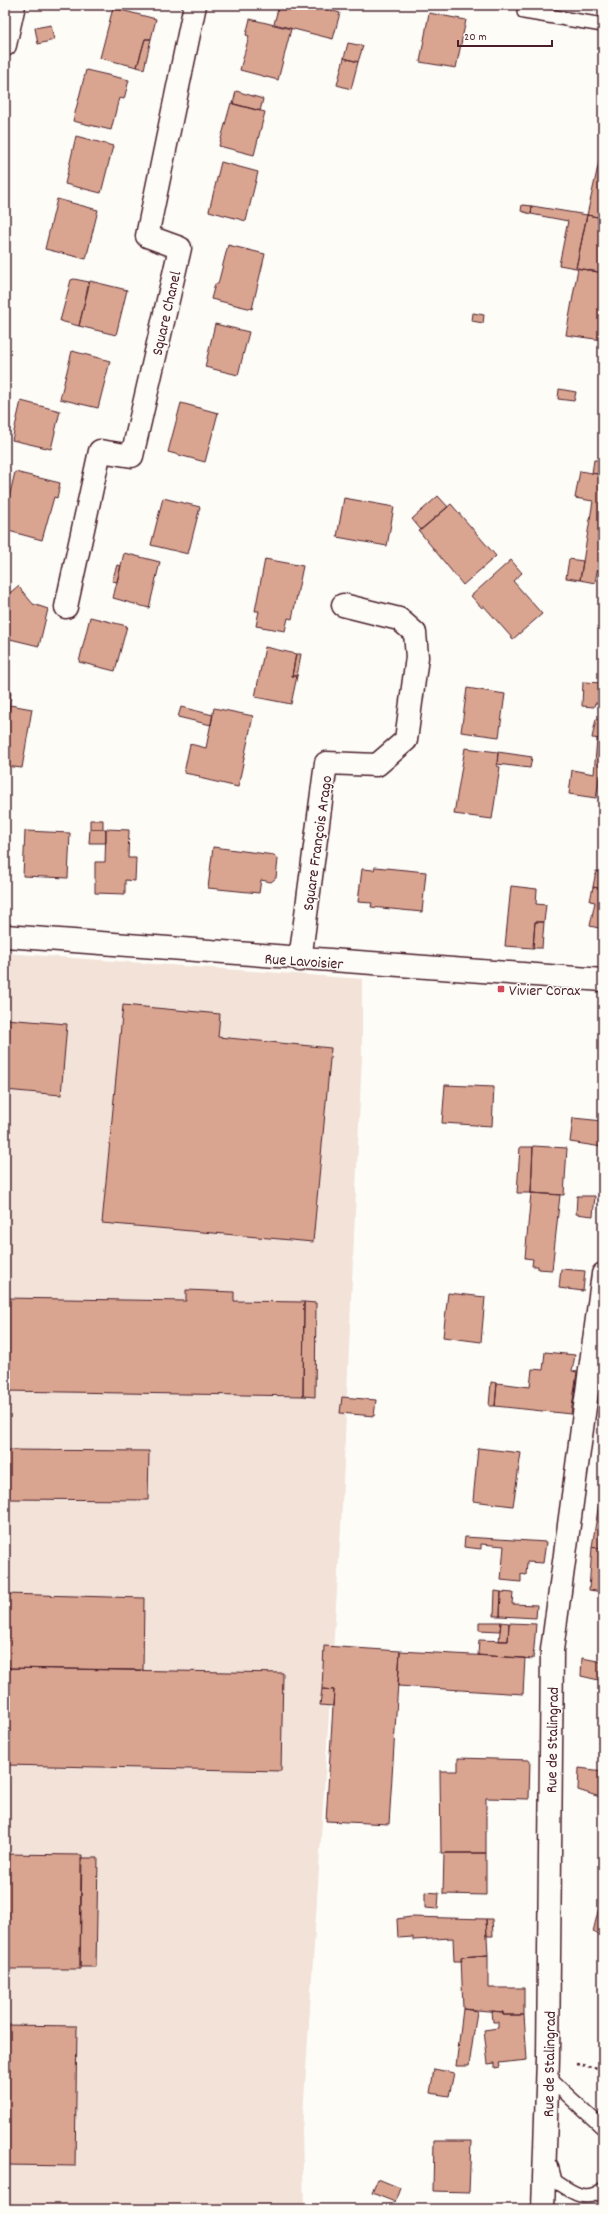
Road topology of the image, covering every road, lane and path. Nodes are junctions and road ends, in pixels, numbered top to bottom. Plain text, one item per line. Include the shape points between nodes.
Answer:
1 (14, 5) edge
2 (196, 5) edge
3 (524, 12) dead end
4 (603, 25) edge
5 (5, 45) edge
6 (343, 605) dead end
7 (66, 607) dead end
8 (5, 936) edge
9 (300, 960) junction
10 (603, 980) edge
11 (603, 1274) edge
12 (548, 2077) junction
13 (603, 2128) edge
14 (546, 2146) junction
15 (603, 2189) edge
16 (543, 2209) edge

1 - 5 street
2 - 7 street, Square Chanel via 146,236 180,248 132,456 100,451
3 - 4 lane
6 - 9 street, Square François Arago via 399,619 415,633 416,664 406,740 377,765 326,763
8 - 9 street, Rue Lavoisier
9 - 10 street, Rue Lavoisier
11 - 12 street, Rue de Stalingrad via 552,1650
12 - 13 lane
12 - 14 street, Rue de Stalingrad
14 - 15 lane via 554,2180 576,2195 597,2195
14 - 16 street, Rue de Stalingrad

